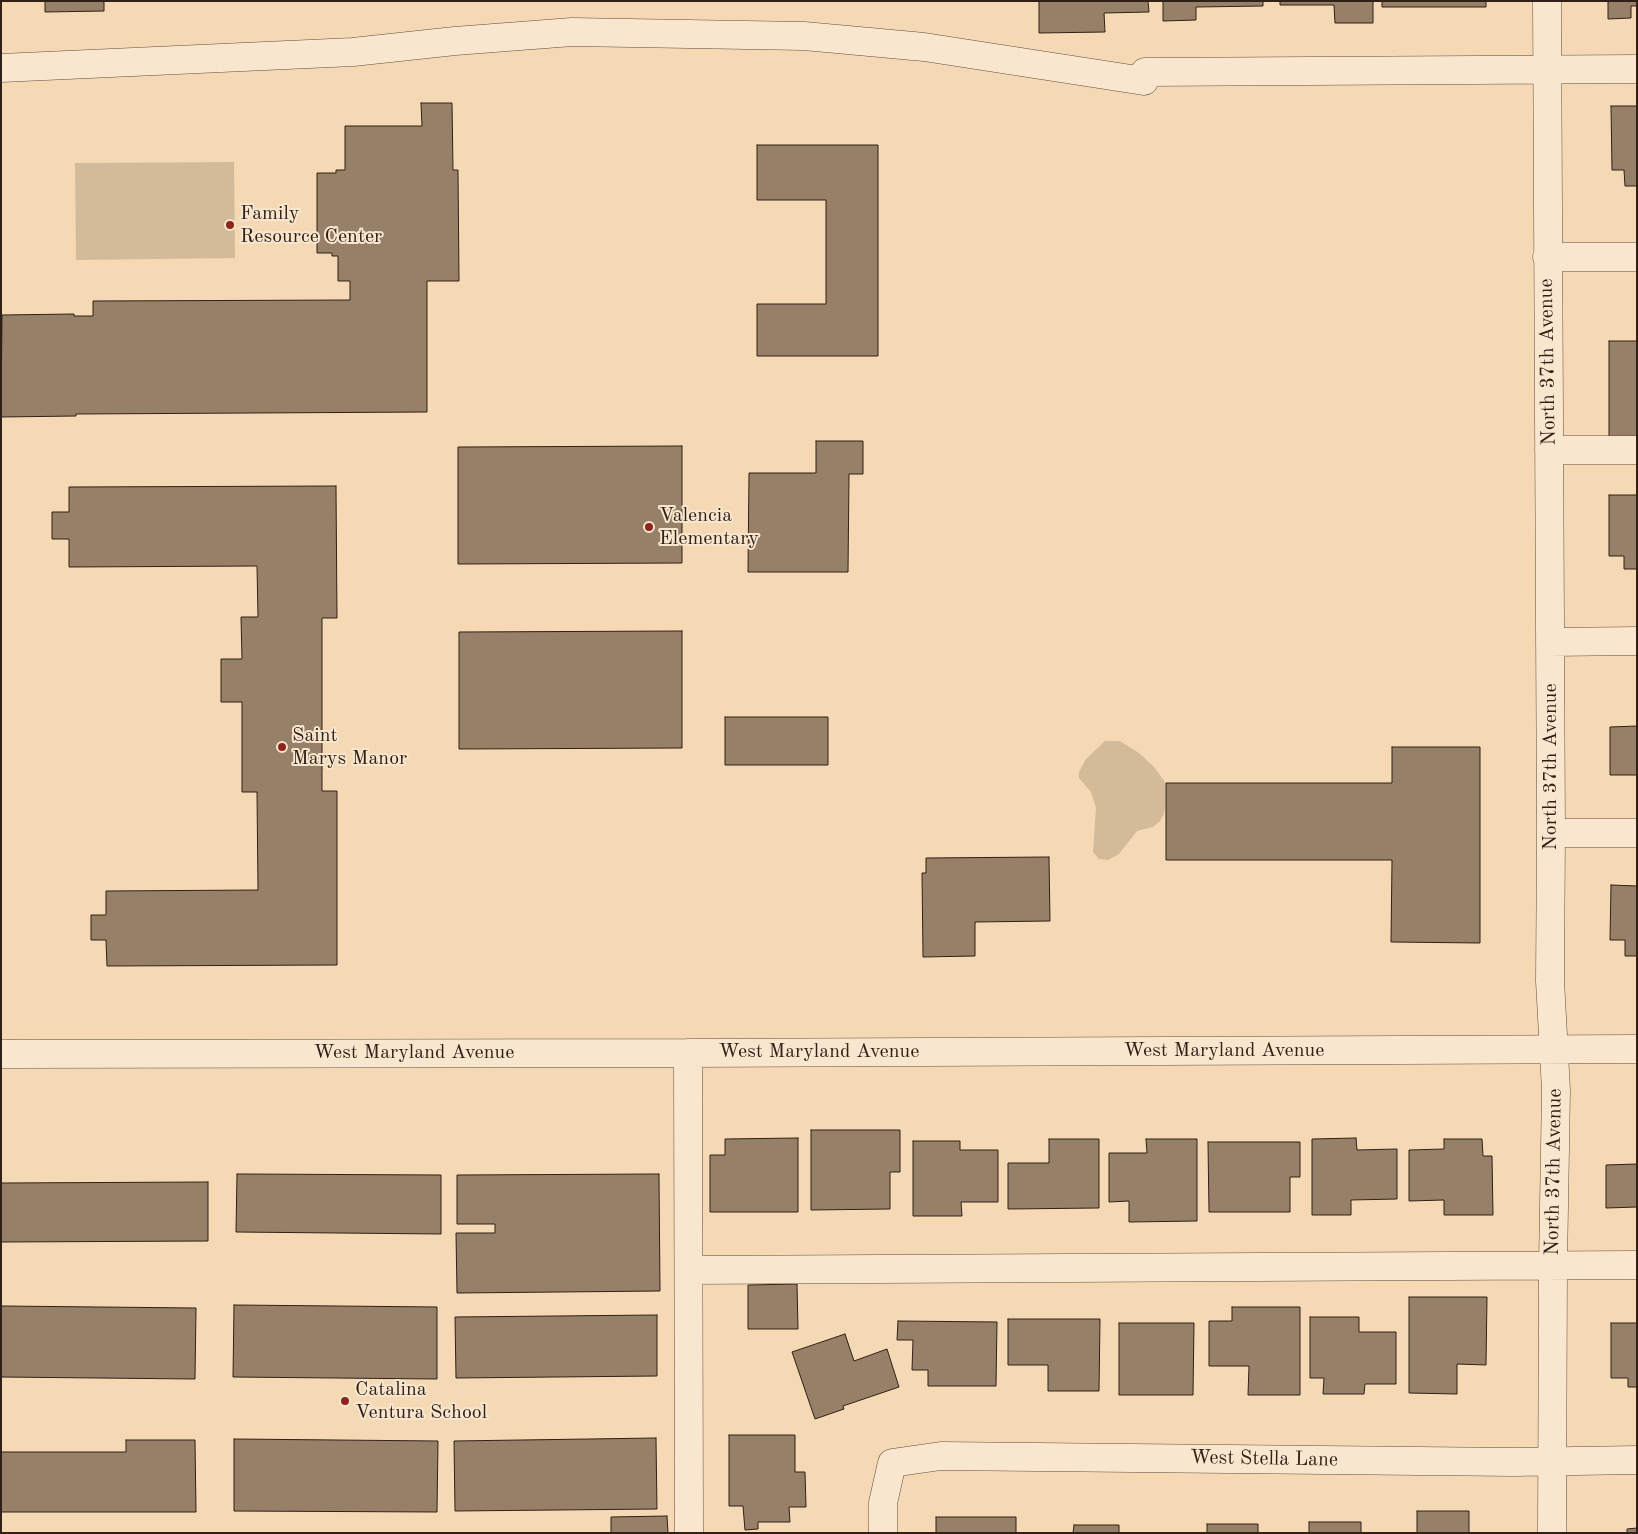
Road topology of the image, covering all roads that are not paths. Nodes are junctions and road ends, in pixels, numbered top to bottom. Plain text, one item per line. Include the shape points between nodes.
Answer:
1 (1547, 1) edge
2 (1, 68) edge
3 (1547, 69) junction
4 (1637, 69) edge
5 (1547, 257) junction
6 (1637, 257) edge
7 (1549, 450) junction
8 (1637, 450) edge
9 (1550, 642) junction
10 (1637, 642) edge
11 (1637, 832) edge
12 (1551, 833) junction
13 (1554, 1049) junction
14 (1637, 1049) edge
15 (688, 1053) junction
16 (1, 1054) edge
17 (1553, 1265) junction
18 (1637, 1265) edge
19 (689, 1270) junction
20 (1552, 1460) junction
21 (1637, 1460) edge
22 (689, 1533) edge
23 (883, 1533) edge
24 (1552, 1533) edge

1 - 3 street, North 37th Avenue
2 - 3 street via 353,52 572,32 823,38 924,46 1144,81 1145,72
3 - 4 street
3 - 5 street, North 37th Avenue
5 - 6 street
5 - 7 street, North 37th Avenue
7 - 8 street
7 - 9 street, North 37th Avenue
9 - 10 street
9 - 12 street, North 37th Avenue
11 - 12 street
12 - 13 street, North 37th Avenue via 1550,981
13 - 14 street, West Maryland Avenue
13 - 15 street, West Maryland Avenue
13 - 17 street, North 37th Avenue
15 - 16 street, West Maryland Avenue
15 - 19 street
17 - 18 street
17 - 19 street
17 - 20 street, North 37th Avenue
19 - 22 street
20 - 21 street, West Stella Lane
20 - 23 street, West Stella Lane via 941,1456 892,1463 884,1502
20 - 24 street, North 37th Avenue

